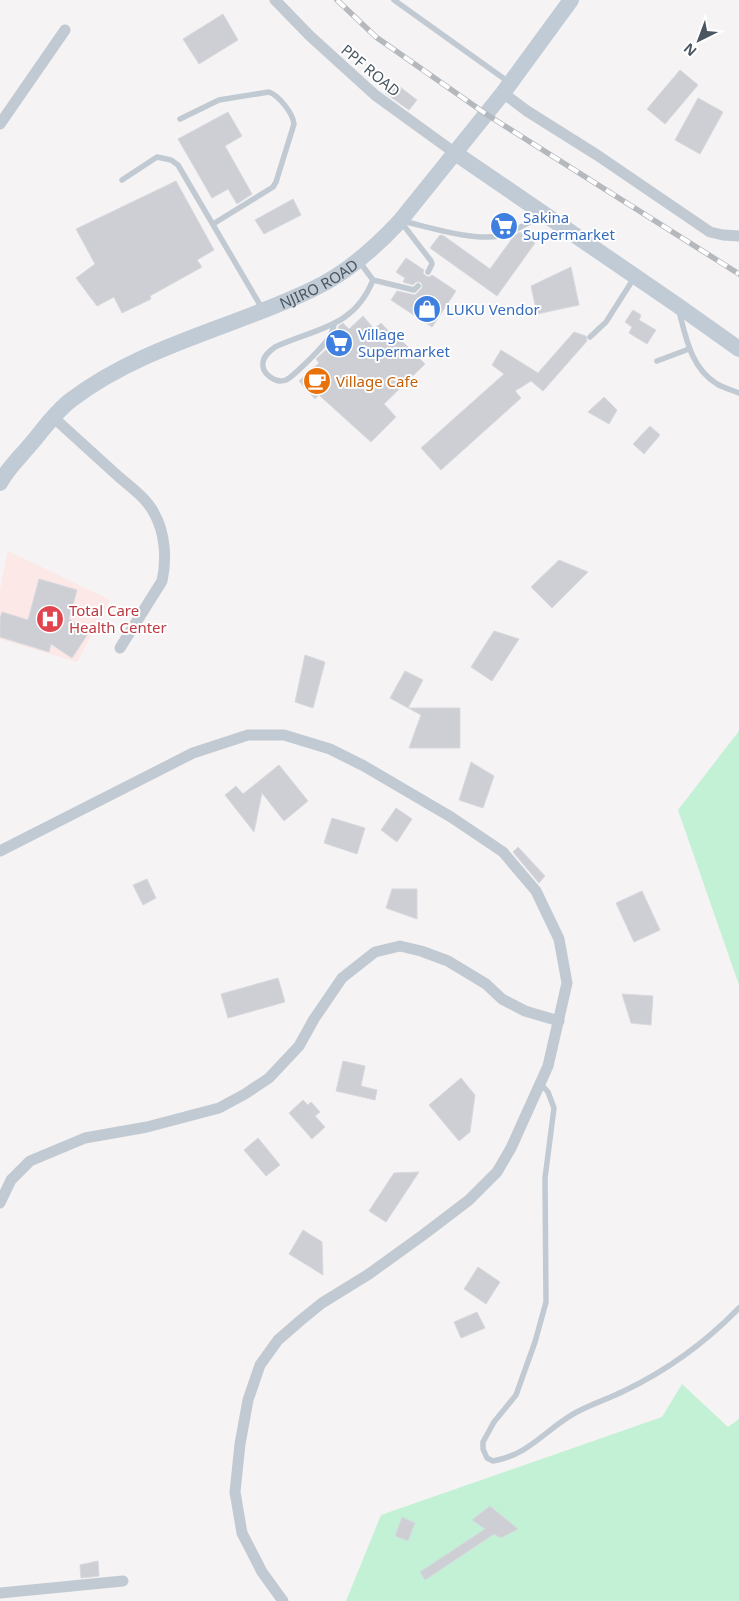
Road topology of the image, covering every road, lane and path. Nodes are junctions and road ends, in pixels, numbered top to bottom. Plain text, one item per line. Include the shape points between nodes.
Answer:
1 (275, 0) edge
2 (394, 0) edge
3 (571, 0) edge
4 (65, 30) dead end
5 (506, 88) junction
6 (180, 119) dead end
7 (0, 124) edge
8 (455, 153) junction
9 (122, 180) dead end
10 (545, 215) junction
11 (400, 221) junction
12 (213, 224) junction
13 (739, 236) edge
14 (359, 260) junction
15 (428, 272) dead end
16 (636, 276) junction
17 (373, 280) junction
18 (418, 286) dead end
19 (677, 305) junction
20 (263, 310) junction
21 (334, 325) junction
22 (590, 337) dead end
23 (689, 349) junction
24 (739, 349) edge
25 (657, 361) dead end
26 (739, 393) edge
27 (54, 416) junction
28 (1, 481) edge
29 (120, 648) dead end
30 (0, 851) edge
31 (559, 1021) junction
32 (540, 1083) junction
33 (0, 1203) edge
34 (739, 1308) edge
35 (124, 1581) dead end
36 (0, 1593) edge
37 (283, 1601) edge

1 - 8 street, PPF ROAD via 375,95
2 - 5 lane
3 - 5 street, NJIRO ROAD
4 - 7 street
5 - 8 street, NJIRO ROAD
5 - 13 street via 527,111 710,232
6 - 12 lane via 219,100 269,92 276,94 294,119 273,187
8 - 10 street
8 - 11 street, NJIRO ROAD
9 - 12 lane via 157,157 171,160 178,165
10 - 11 lane via 490,237
10 - 16 street
11 - 14 street, NJIRO ROAD
11 - 15 lane via 431,260
12 - 20 lane
14 - 17 lane
14 - 20 street, NJIRO ROAD via 312,290
16 - 19 street
16 - 22 lane via 606,322
17 - 18 lane via 414,290
17 - 21 lane via 360,304
19 - 23 lane
19 - 24 street
20 - 27 street, NJIRO ROAD via 137,360 100,380 69,401
21 - 21 lane via 268,352 263,361 270,378 286,380 295,373 325,344
23 - 25 lane
23 - 26 lane via 706,376
27 - 28 street, NJIRO ROAD
27 - 29 street via 137,492 154,512 163,539 165,569 162,581
30 - 31 street via 193,753 248,735 284,735 330,749 364,766 451,817 502,852 536,892 559,939 567,983
31 - 32 street via 548,1066
31 - 33 street via 502,999 486,984 430,954 400,946 375,952 342,978 299,1046 269,1078 219,1108 147,1127 85,1138 30,1161 11,1180
32 - 34 lane via 548,1092 554,1108 545,1178 546,1302 536,1342 516,1396 494,1422 483,1442 487,1458 494,1461 517,1455 574,1413 625,1391 674,1362 718,1330
32 - 37 street via 497,1172 468,1200 423,1235 322,1303 278,1340 260,1365 248,1400 235,1492 242,1533 262,1572
35 - 36 street

